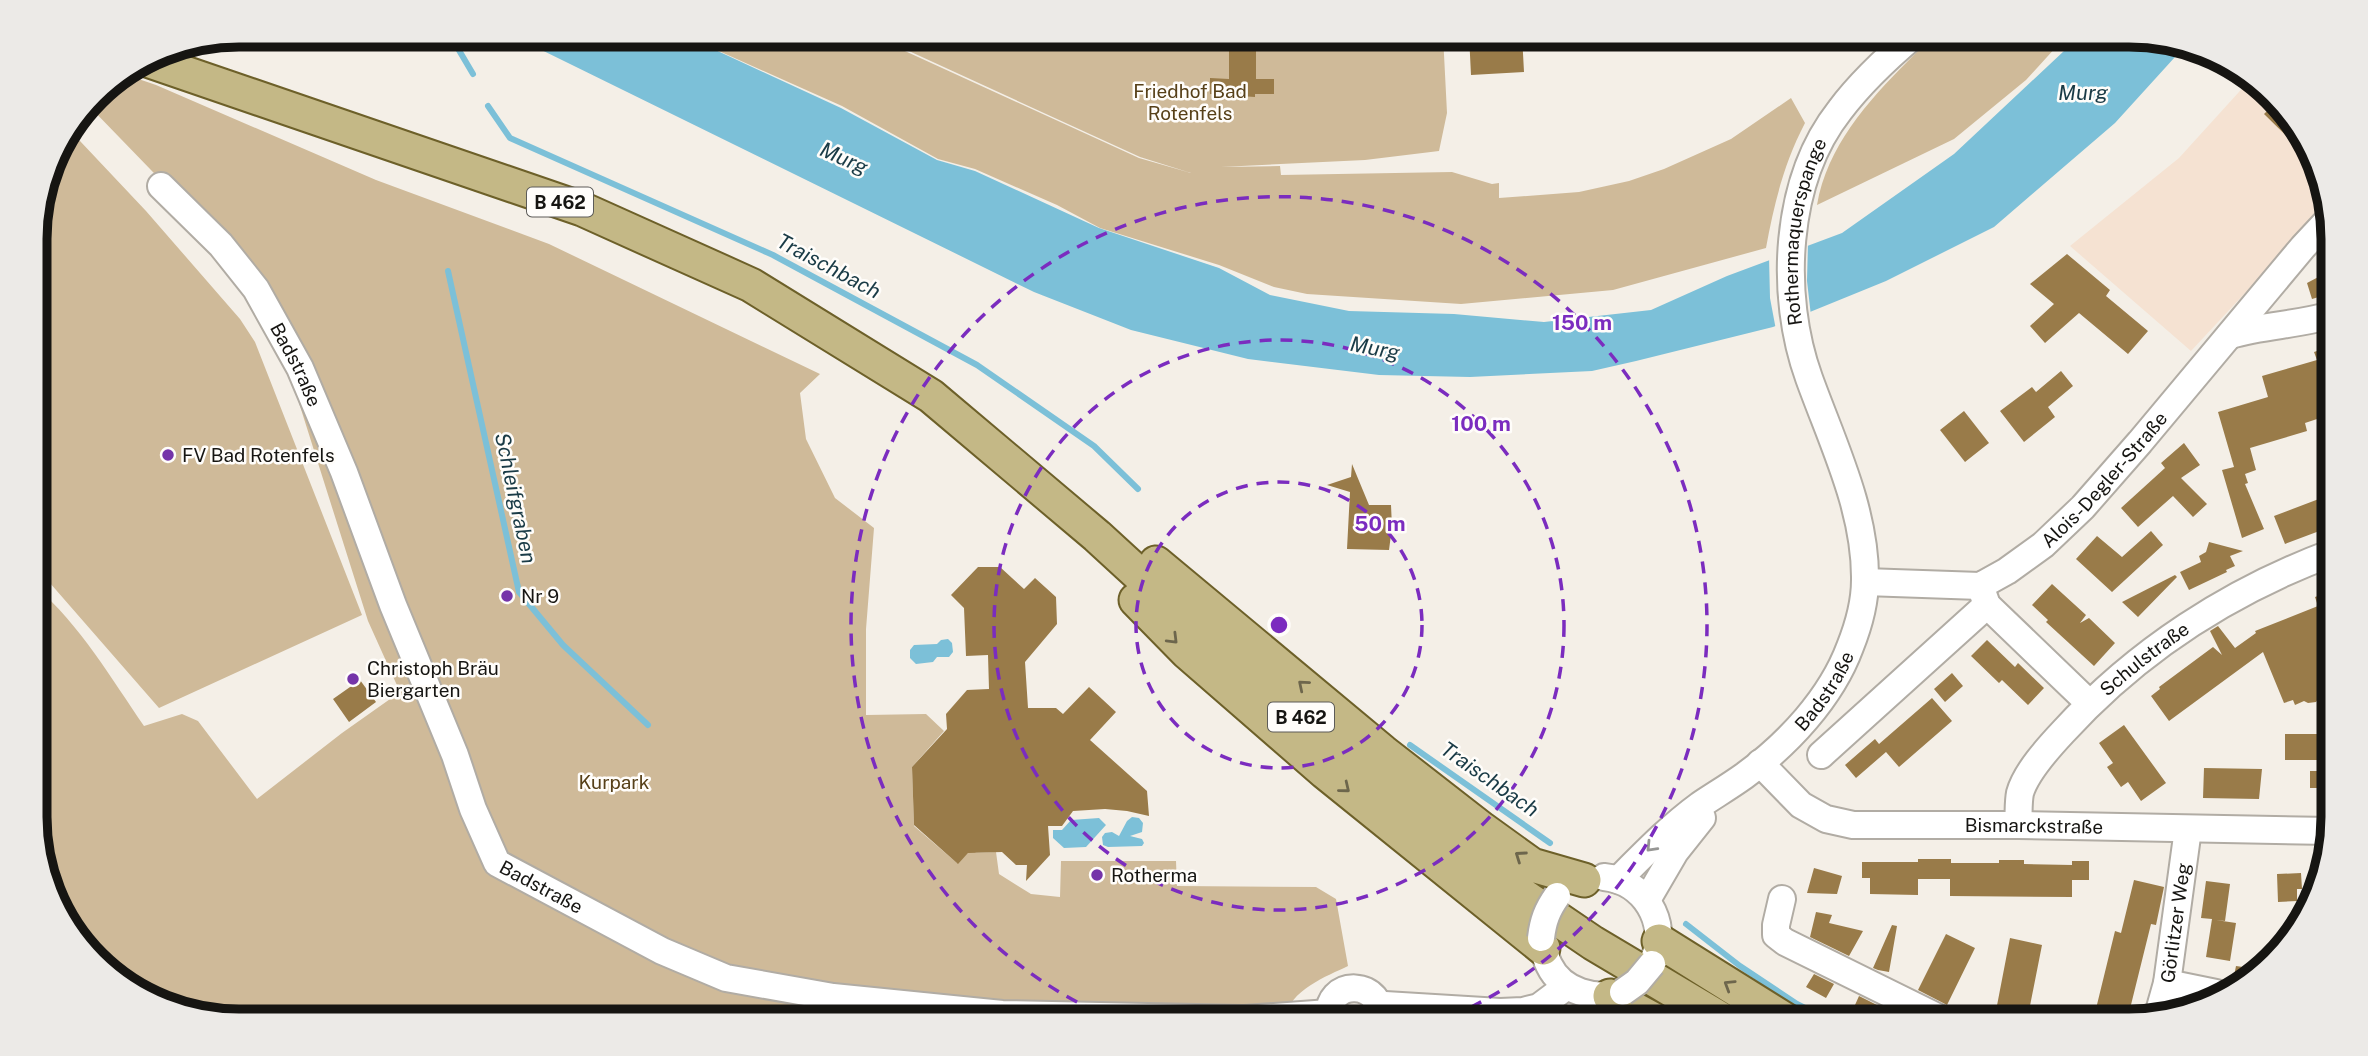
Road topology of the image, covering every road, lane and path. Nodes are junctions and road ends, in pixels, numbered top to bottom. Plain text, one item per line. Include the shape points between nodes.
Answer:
1 (1901, 47) edge
2 (161, 65) edge
3 (161, 186) dead end
4 (2320, 229) edge
5 (2321, 318) edge
6 (2222, 345) junction
7 (931, 396) junction
8 (1097, 536) junction
9 (2321, 557) edge
10 (1866, 582) junction
11 (1983, 596) junction
12 (2089, 703) junction
13 (1821, 755) dead end
14 (1752, 770) junction
15 (2018, 825) junction
16 (2188, 830) junction
17 (2320, 831) edge
18 (1618, 880) junction
19 (1570, 888) junction
20 (1782, 899) dead end
21 (1647, 900) junction
22 (1542, 943) junction
23 (1656, 952) junction
24 (2167, 983) junction
25 (1567, 986) junction
26 (2208, 991) edge
27 (1616, 994) junction
28 (2160, 1006) edge
29 (1330, 1008) edge
30 (1376, 1008) edge
31 (1534, 1008) edge
32 (1637, 1008) edge
33 (1703, 1008) edge
34 (1763, 1008) edge
35 (1919, 1008) edge
36 (955, 1009) edge

1 - 10 street, Rothermaquerspange via 1838,111 1817,148 1803,184 1790,252 1796,328 1862,536
2 - 7 main road, B 462 via 582,209 751,285
3 - 36 street, Badstraße via 221,245 256,289 300,368 497,863 662,951 726,978 833,998
4 - 6 street, Alois-Degler-Straße
5 - 6 street via 2287,326 2261,326
6 - 11 street, Alois-Degler-Straße via 2083,507
7 - 8 main road, B 462
7 -> 22 main road via 961,441 1074,538 1187,652 1325,772
19 -> 8 main road via 1553,872 1532,865 1482,829 1383,752 1149,558
8 - 33 main road, B 462 via 1194,625 1439,832 1582,935
9 - 12 street, Schulstraße via 2214,608 2150,651
10 - 11 street
10 - 14 street, Badstraße via 1850,648 1835,681 1805,720
11 - 12 street
11 - 13 street, Alois-Degler-Straße
12 - 15 street, Schulstraße via 2042,755 2021,792
14 - 15 street, Bismarckstraße via 1826,819 1853,825
14 -> 18 street, Badstraße via 1658,839
14 - 21 street, Badstraße via 1707,812 1675,852
15 - 16 street, Bismarckstraße
16 - 17 street, Bismarckstraße
16 - 24 street, Görlitzer Weg
18 - 19 street via 1601,877
18 - 21 street
19 - 22 street, bridge via 1548,909
20 - 35 street via 1776,935
21 - 23 street via 1655,915
22 - 25 street via 1552,971
23 - 27 street, bridge via 1637,982
34 -> 23 main road
24 - 26 street
24 - 28 street, Görlitzer Weg
25 - 27 street via 1590,995
25 - 31 street, Badstraße
27 - 32 main road
29 - 30 street, Badstraße via 1339,993 1353,988 1367,991

